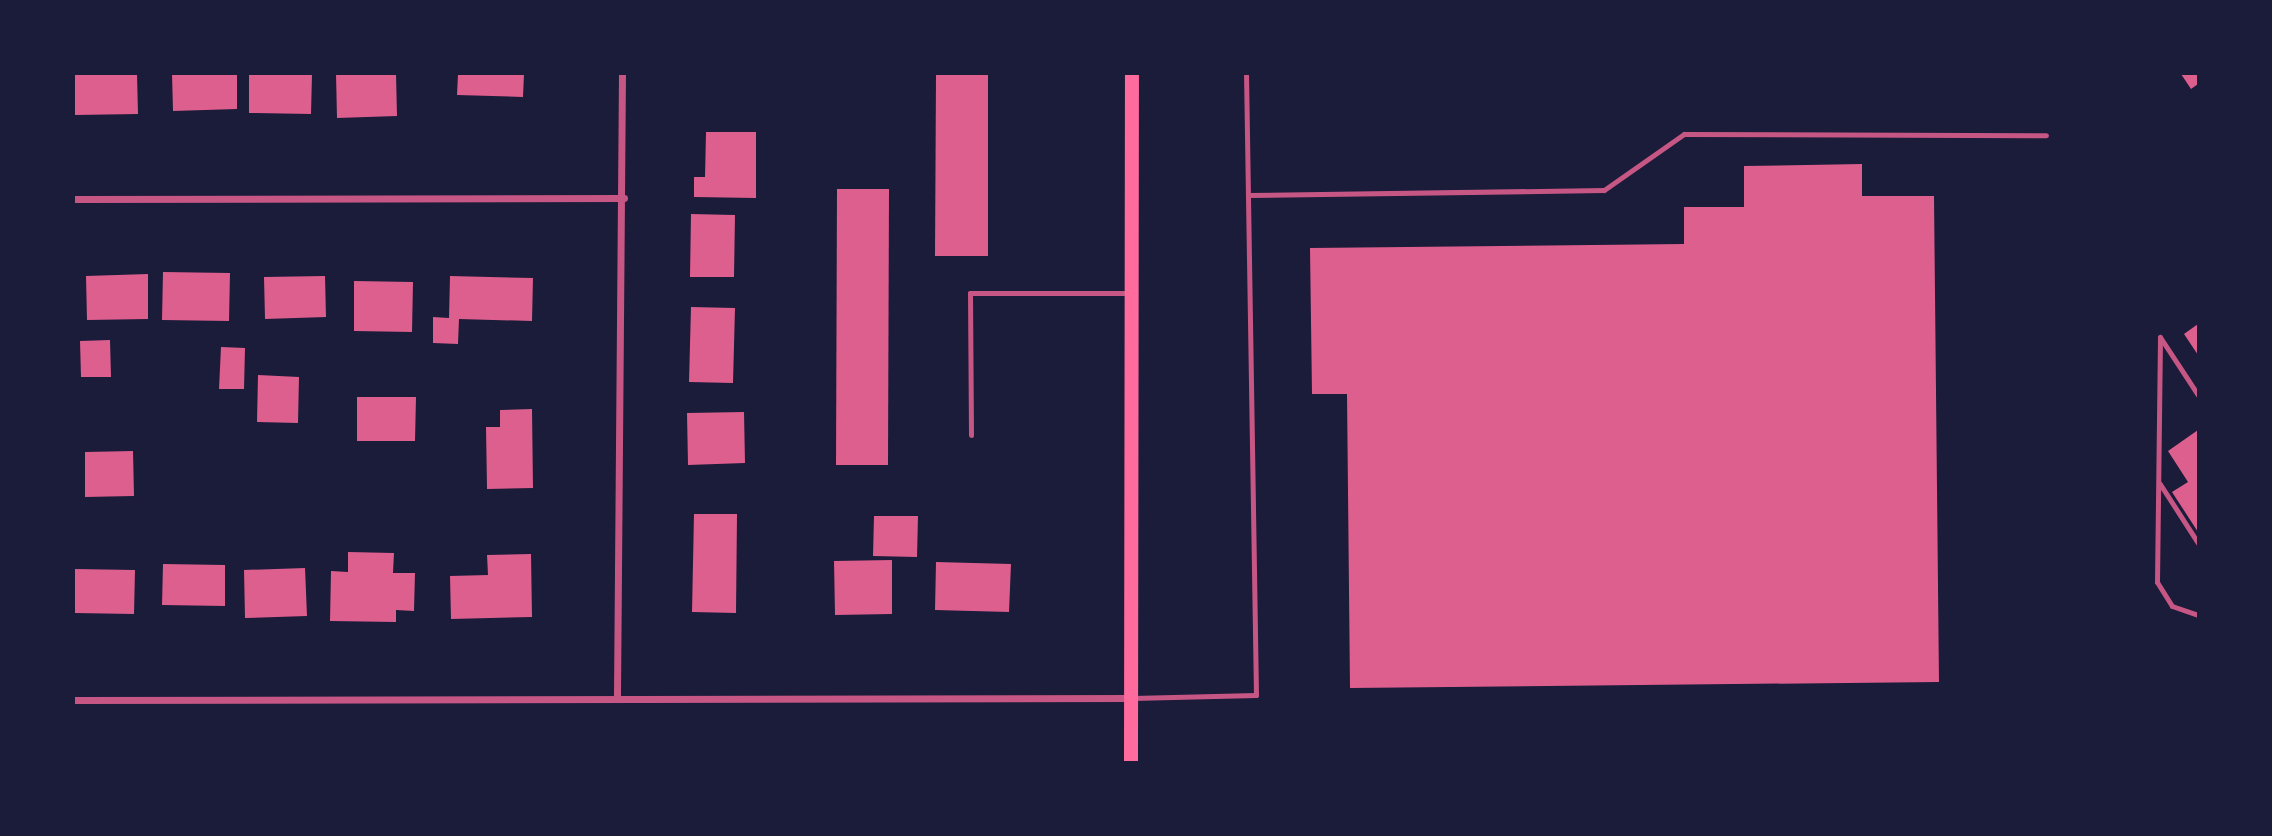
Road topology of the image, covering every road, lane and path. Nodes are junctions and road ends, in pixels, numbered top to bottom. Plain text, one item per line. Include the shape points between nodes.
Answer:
1 (622, 74) edge
2 (1132, 74) edge
3 (1246, 74) edge
4 (2046, 135) dead end
5 (1248, 195) junction
6 (624, 198) junction
7 (74, 199) edge
8 (1132, 293) junction
9 (2199, 395) edge
10 (971, 435) dead end
11 (2160, 484) junction
12 (2199, 543) edge
13 (2199, 615) edge
14 (617, 695) junction
15 (1132, 698) junction
16 (74, 700) edge
17 (1131, 762) edge

1 - 6 street
2 - 8 main road
3 - 5 lane
4 - 5 lane via 1684,134 1604,190
5 - 15 lane via 1256,695
6 - 7 street
6 - 14 street
8 - 10 lane via 970,293
8 - 15 main road
9 - 11 lane via 2160,338
11 - 12 lane
11 - 13 lane via 2157,582 2172,606
14 - 15 street
14 - 16 street
15 - 17 main road

